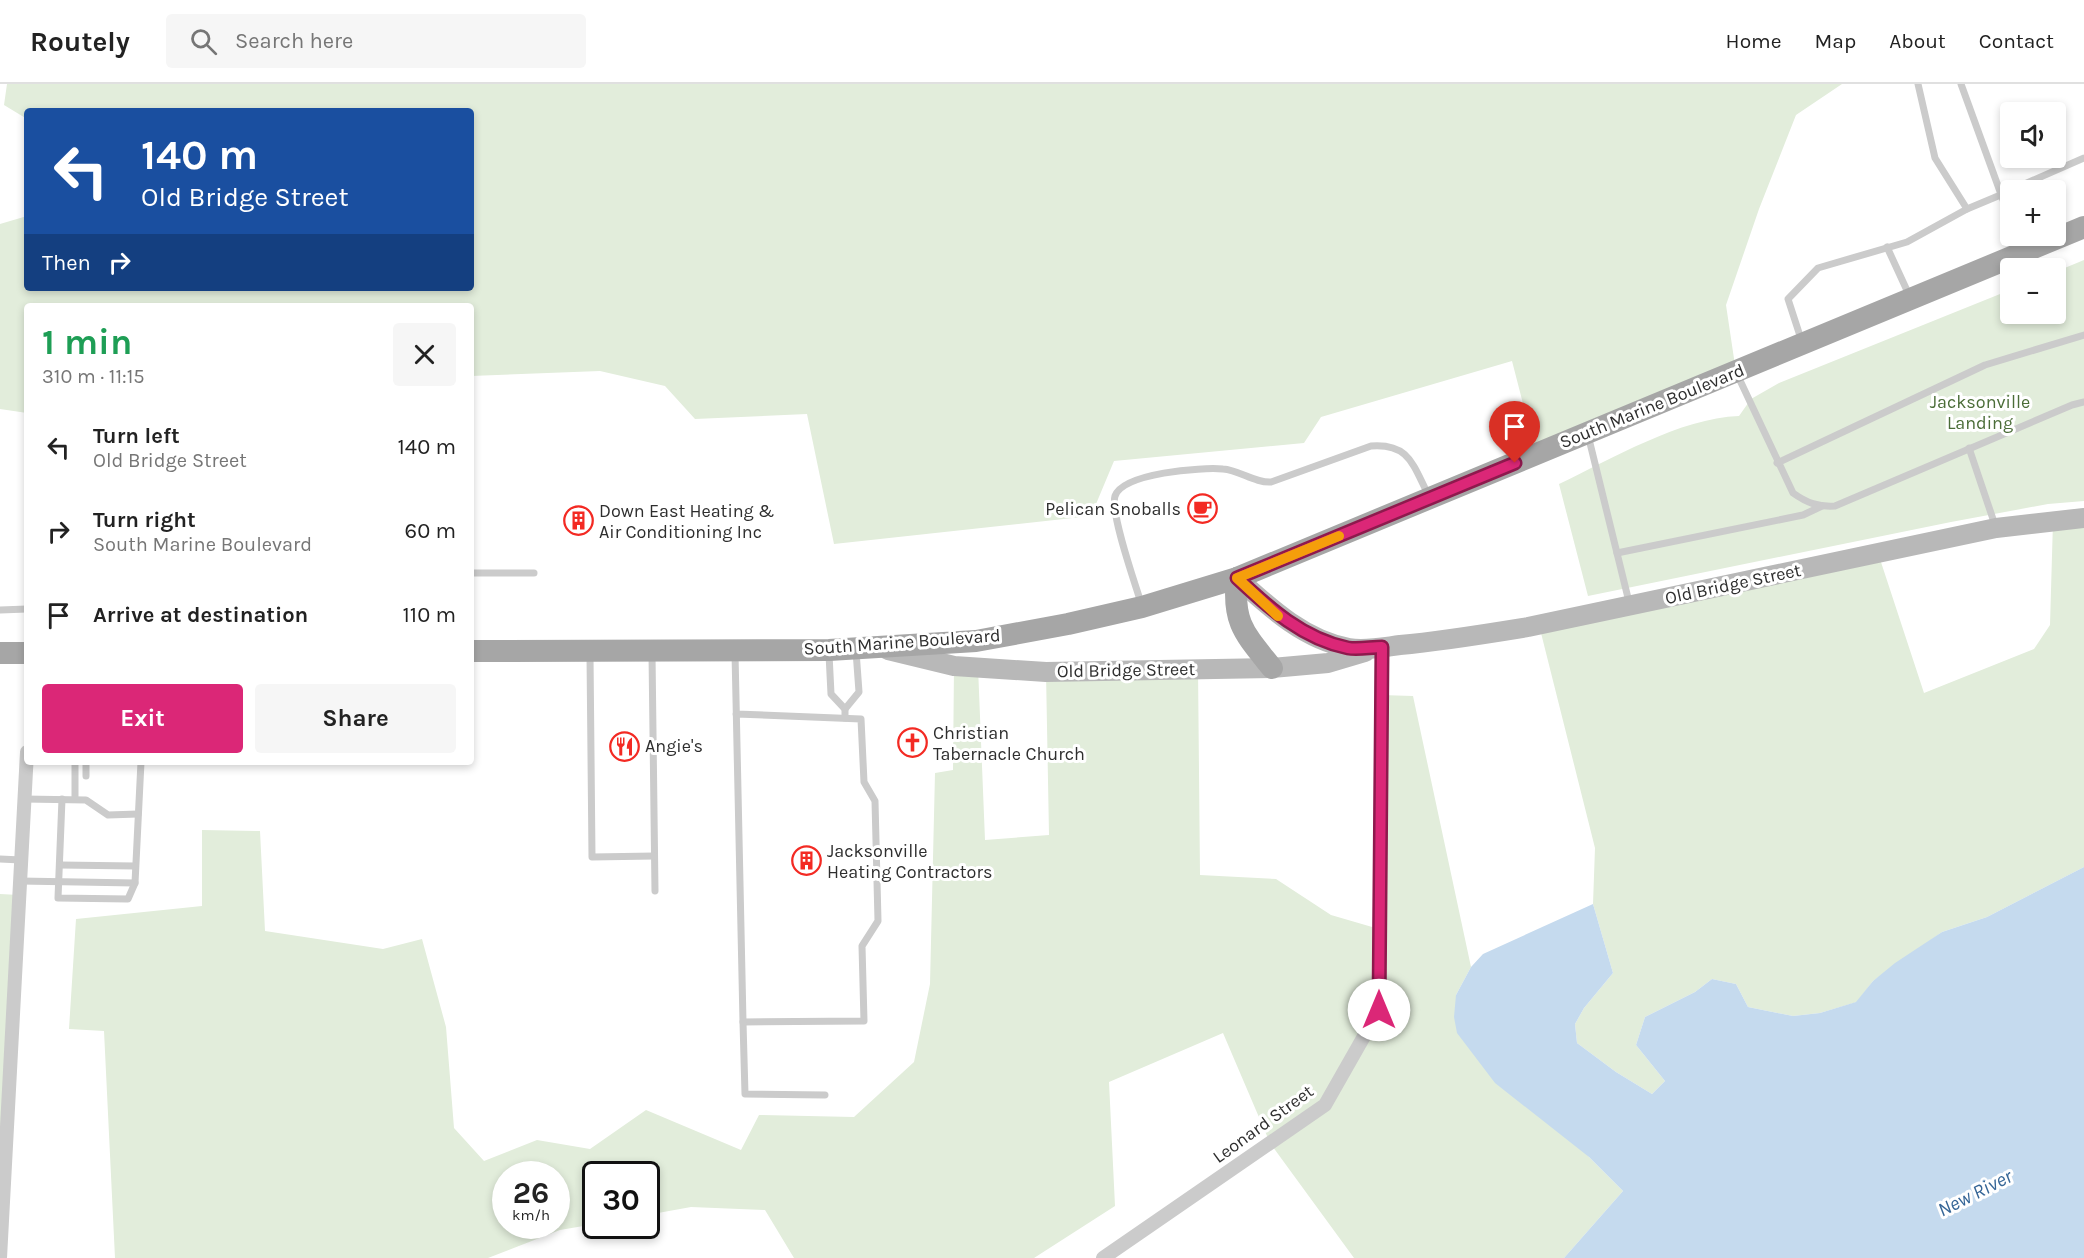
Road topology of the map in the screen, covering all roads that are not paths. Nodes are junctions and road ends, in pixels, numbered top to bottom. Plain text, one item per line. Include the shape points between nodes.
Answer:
1 (1918, 84) edge
2 (1961, 84) edge
3 (2084, 158) edge
4 (2035, 180) edge
5 (2000, 190) edge
6 (2000, 196) edge
7 (1967, 208) junction
8 (2084, 227) edge
9 (2066, 232) edge
10 (2015, 246) edge
11 (1887, 247) junction
12 (1911, 299) junction
13 (2084, 334) edge
14 (1803, 344) junction
15 (1736, 372) junction
16 (2084, 402) edge
17 (1587, 433) junction
18 (1969, 448) junction
19 (1778, 463) junction
20 (1430, 498) junction
21 (1822, 506) junction
22 (2084, 518) edge
23 (1996, 528) junction
24 (1617, 553) junction
25 (474, 573) edge
26 (534, 573) dead end
27 (1237, 578) junction
28 (1630, 606) junction
29 (1142, 607) junction
30 (24, 609) edge
31 (0, 610) edge
32 (863, 647) junction
33 (1382, 647) junction
34 (735, 650) junction
35 (829, 650) junction
36 (474, 651) edge
37 (590, 652) junction
38 (652, 652) junction
39 (0, 653) edge
40 (24, 653) edge
41 (1272, 668) junction
42 (845, 709) junction
43 (736, 714) junction
44 (845, 718) junction
45 (26, 765) edge
46 (75, 765) edge
47 (86, 765) edge
48 (141, 765) edge
49 (86, 776) dead end
50 (24, 799) junction
51 (62, 799) junction
52 (75, 800) junction
53 (138, 814) junction
54 (654, 856) junction
55 (0, 859) edge
56 (21, 860) junction
57 (60, 865) junction
58 (135, 866) junction
59 (20, 881) junction
60 (59, 881) junction
61 (135, 883) junction
62 (655, 891) dead end
63 (743, 1022) junction
64 (825, 1095) dead end
65 (0, 1258) edge
66 (1103, 1258) edge

1 - 7 lane via 1935,158
2 - 5 lane
3 - 4 lane
6 - 7 lane
7 - 11 lane via 1907,242
8 - 9 main road, South Marine Boulevard
10 - 12 main road, South Marine Boulevard
11 - 12 lane
11 - 14 lane via 1818,268 1788,299
12 - 14 main road, South Marine Boulevard
13 - 19 lane via 1985,364
14 - 15 main road, South Marine Boulevard
15 - 17 main road, South Marine Boulevard
15 - 19 lane
16 - 18 lane
17 - 20 main road, South Marine Boulevard
17 - 24 lane
18 - 21 lane via 1835,506
18 - 23 lane
19 - 21 lane via 1792,493
20 - 27 main road, South Marine Boulevard
20 - 29 lane via 1407,454 1389,444 1371,446 1271,482 1225,469 1202,468 1150,476 1124,485 1115,496 1115,512
21 - 24 lane via 1803,515
22 - 23 main road, Old Bridge Street
23 - 28 main road, Old Bridge Street
24 - 28 lane
25 - 26 lane
27 - 29 main road, South Marine Boulevard
27 - 33 main road, Old Bridge Street via 1278,616 1319,638 1349,648
27 - 41 main road via 1234,605 1244,634
28 - 33 main road, Old Bridge Street via 1452,640
29 - 32 main road, South Marine Boulevard via 976,641
30 - 31 lane
32 - 35 main road, South Marine Boulevard
32 - 41 main road, Old Bridge Street via 954,666 1046,672
32 - 42 lane via 859,692
33 - 41 main road, Old Bridge Street via 1328,663
33 - 66 street, Leonard Street via 1379,1010 1325,1105
34 - 35 main road, South Marine Boulevard
34 - 38 main road, South Marine Boulevard
34 - 43 lane
35 - 42 lane via 831,694
36 - 37 main road, South Marine Boulevard
37 - 38 main road, South Marine Boulevard
37 - 54 lane via 592,857
38 - 54 lane
39 - 40 main road
42 - 44 lane
43 - 44 lane
43 - 63 lane
44 - 63 lane via 861,719 864,782 875,801 878,921 862,946 864,1021
45 - 50 street
46 - 52 lane
47 - 49 lane
48 - 53 lane
50 - 51 lane
50 - 56 street
51 - 52 lane
51 - 57 lane
52 - 53 lane via 86,796 108,815
53 - 58 lane
54 - 62 lane
55 - 56 lane
56 - 59 street
57 - 58 lane
57 - 60 lane
58 - 61 lane
59 - 60 lane
59 - 65 street
60 - 61 lane
60 - 61 lane via 58,898 128,899
63 - 64 lane via 745,1094

